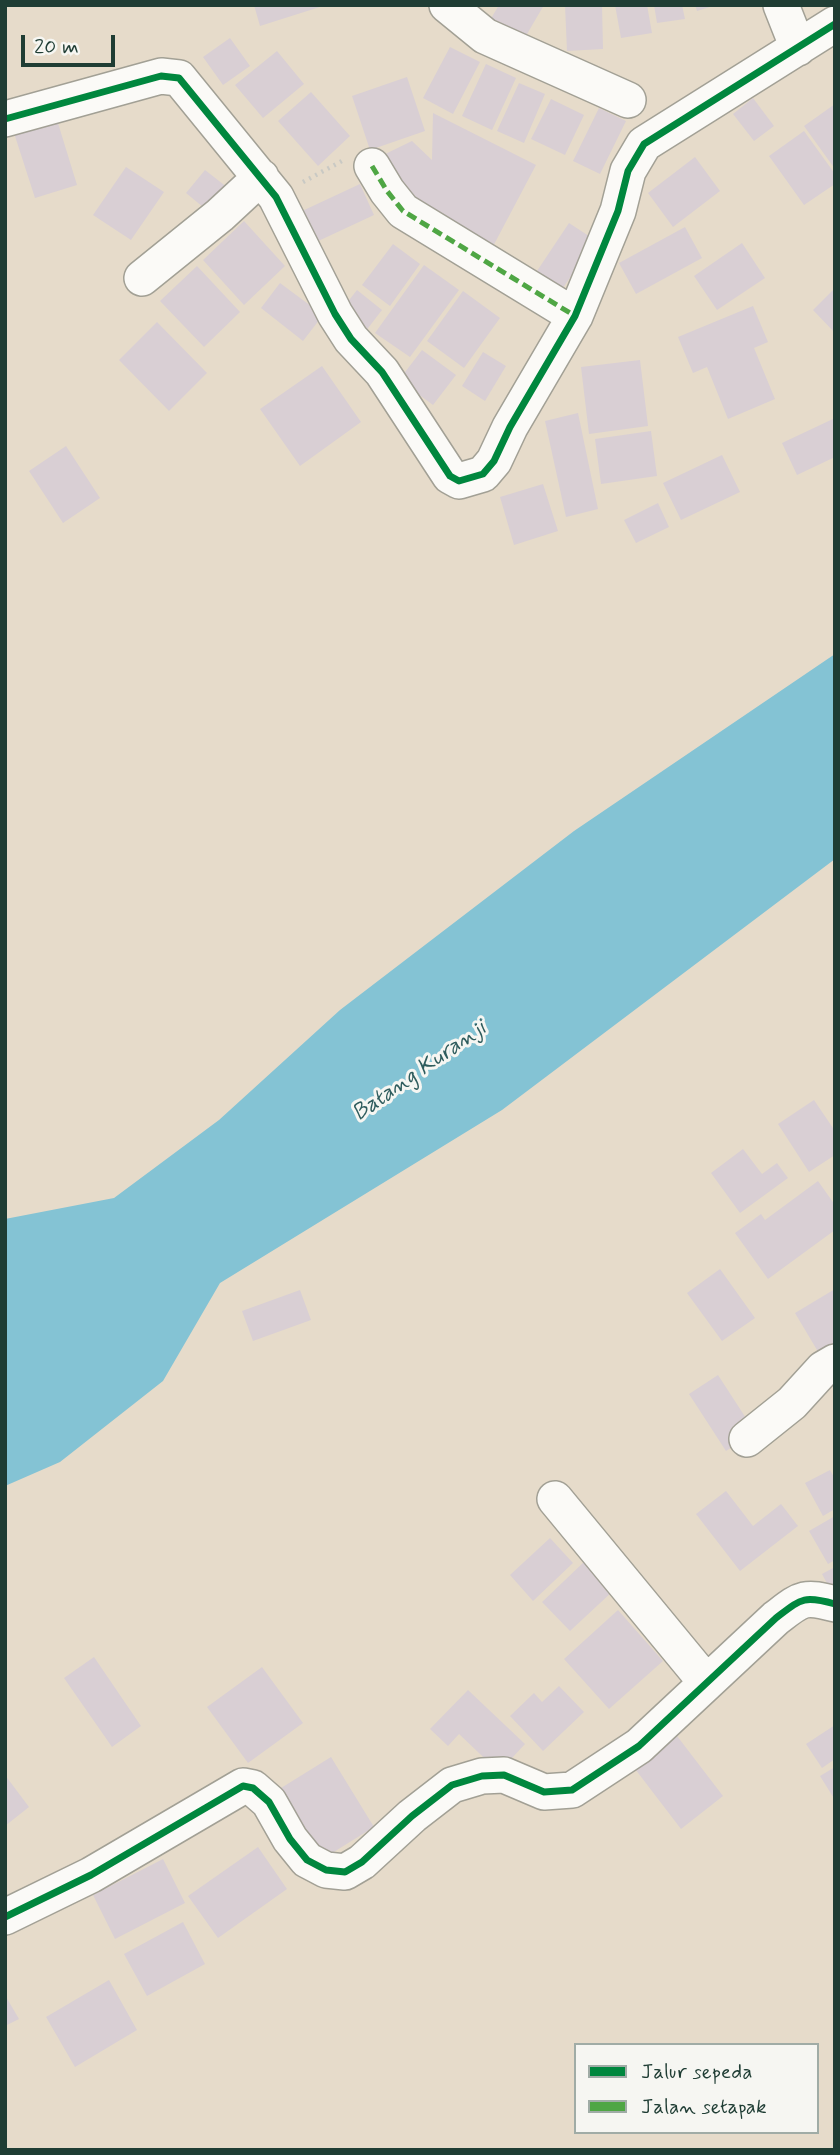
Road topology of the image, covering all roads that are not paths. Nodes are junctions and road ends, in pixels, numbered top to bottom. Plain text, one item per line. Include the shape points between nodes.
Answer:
1 (447, 5) edge
2 (781, 5) edge
3 (835, 24) edge
4 (798, 48) junction
5 (628, 100) dead end
6 (5, 119) edge
7 (372, 166) road end
8 (268, 187) junction
9 (142, 278) dead end
10 (575, 316) junction
11 (835, 1362) edge
12 (747, 1439) dead end
13 (555, 1499) dead end
14 (835, 1604) edge
15 (706, 1682) junction
16 (5, 1917) edge

1 - 5 street via 485,36
2 - 4 street
3 - 4 street
4 - 10 street via 644,145 628,172 618,212
6 - 8 street via 172,76 184,83
7 - 10 street via 403,211
8 - 9 street via 220,215
8 - 10 street via 351,339 382,372 450,476 459,481 483,474 494,461
11 - 12 street
13 - 15 street
14 - 15 street via 813,1598 798,1601
15 - 16 street via 639,1746 572,1790 544,1792 504,1775 452,1785 345,1872 326,1870 307,1860 269,1801 243,1786 91,1875

